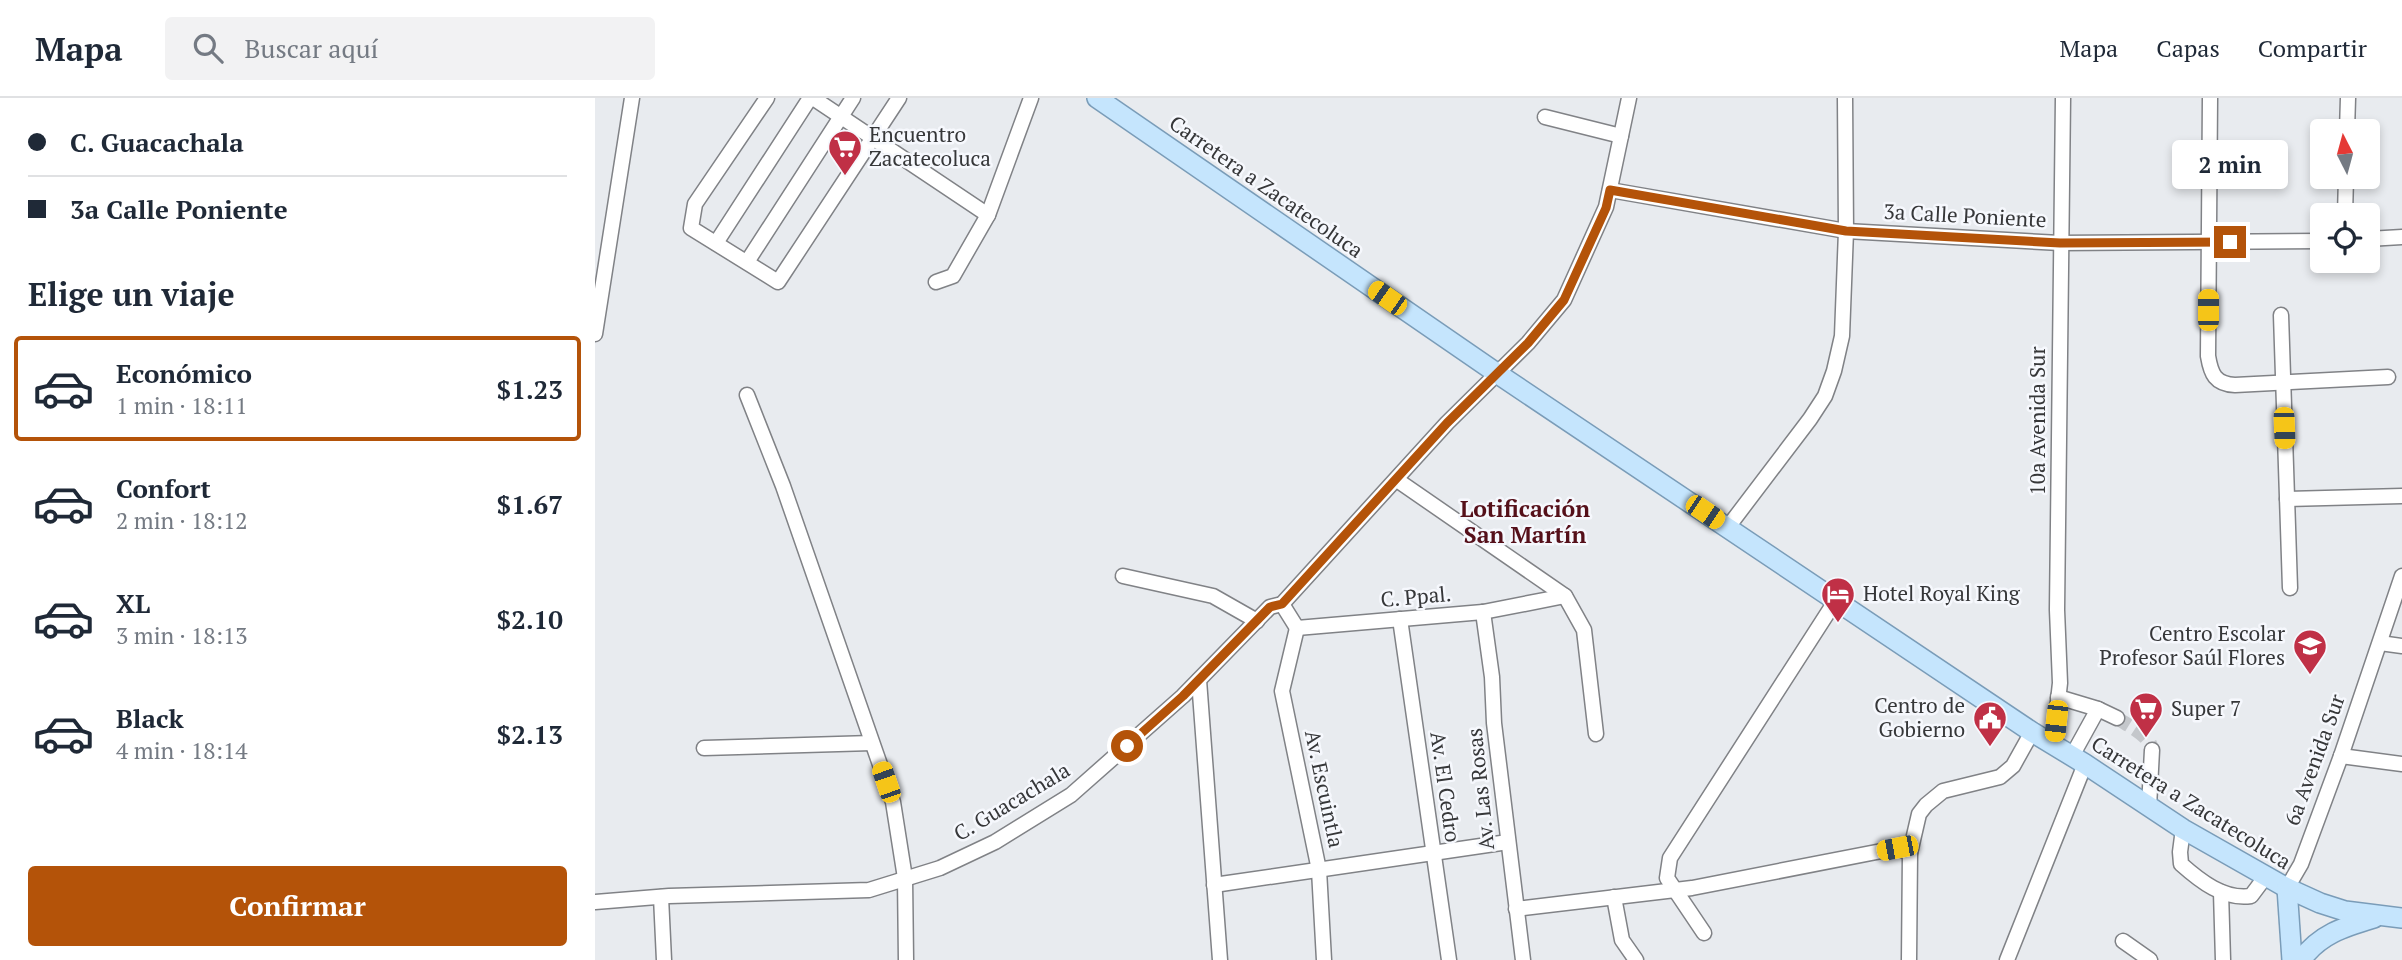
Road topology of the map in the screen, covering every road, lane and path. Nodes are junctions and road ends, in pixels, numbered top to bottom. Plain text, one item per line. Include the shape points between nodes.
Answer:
1 (632, 98) edge
2 (767, 98) edge
3 (812, 98) edge
4 (853, 98) edge
5 (899, 98) edge
6 (1031, 98) edge
7 (1097, 98) edge
8 (1629, 98) edge
9 (1845, 98) edge
10 (2063, 98) edge
11 (2210, 98) edge
12 (2348, 98) edge
13 (841, 117) junction
14 (1545, 117) dead end
15 (2347, 119) edge
16 (1621, 136) junction
17 (873, 138) junction
18 (1610, 190) junction
19 (988, 215) junction
20 (1846, 231) junction
21 (2402, 237) edge
22 (2380, 238) edge
23 (2310, 241) edge
24 (2208, 242) junction
25 (716, 243) junction
26 (2060, 243) junction
27 (747, 262) junction
28 (936, 282) dead end
29 (2281, 315) dead end
30 (595, 334) edge
31 (1498, 374) junction
32 (2388, 377) dead end
33 (2283, 381) junction
34 (747, 395) dead end
35 (1397, 480) junction
36 (2402, 496) edge
37 (2287, 499) junction
38 (1728, 527) junction
39 (1123, 576) dead end
40 (2402, 576) edge
41 (2290, 588) dead end
42 (1565, 596) junction
43 (1836, 600) junction
44 (1282, 604) junction
45 (1483, 612) junction
46 (1400, 620) junction
47 (1257, 621) junction
48 (1297, 628) junction
49 (2380, 643) junction
50 (2402, 646) edge
51 (1199, 680) junction
52 (2058, 697) junction
53 (2098, 709) junction
54 (2117, 718) tunnel mouth
55 (2032, 732) junction
56 (1596, 734) dead end
57 (873, 743) junction
58 (2053, 745) junction
59 (704, 748) dead end
60 (2152, 750) dead end
61 (2341, 756) junction
62 (2079, 760) junction
63 (2402, 764) edge
64 (2149, 807) junction
65 (2182, 829) junction
66 (1508, 842) junction
67 (1434, 853) junction
68 (1910, 853) junction
69 (1319, 870) junction
70 (2266, 876) junction
71 (905, 878) junction
72 (1215, 885) junction
73 (2287, 888) junction
74 (1675, 890) junction
75 (2221, 892) junction
76 (661, 897) junction
77 (1614, 897) junction
78 (595, 902) edge
79 (1516, 909) junction
80 (2382, 915) junction
81 (2402, 918) edge
82 (1704, 933) dead end
83 (2123, 941) dead end
84 (664, 960) edge
85 (906, 960) edge
86 (1220, 960) edge
87 (1324, 960) edge
88 (1449, 960) edge
89 (1523, 960) edge
90 (1636, 960) edge
91 (1909, 960) edge
92 (2007, 960) edge
93 (2150, 960) edge
94 (2223, 960) edge
95 (2292, 960) edge
96 (2301, 960) edge

1 - 30 street
2 - 25 street via 695,204 691,228
3 - 13 street
3 - 25 street
4 - 13 street
5 - 17 street
6 - 19 street
7 - 31 main road, Carretera a Zacatecoluca
8 - 16 street, C. Guacachala
9 - 20 street
10 - 26 street, 10a Avenida Sur
11 - 24 street
12 - 15 street
13 - 17 street
13 - 27 street
14 - 16 street
16 - 18 street, C. Guacachala
17 - 19 street
17 - 27 street via 778,282
18 - 20 street, 3a Calle Poniente
18 - 31 street, C. Guacachala via 1564,300
19 - 28 street via 953,276
20 - 26 street, 3a Calle Poniente
20 - 38 street via 1842,336 1835,371 1810,419
21 - 22 street
23 - 24 street, 3a Calle Poniente
24 - 26 street, 3a Calle Poniente
24 - 33 street via 2210,369 2223,384
25 - 27 street
26 - 52 street, 10a Avenida Sur
29 - 33 street
31 - 35 street, C. Guacachala
31 - 38 main road, Carretera a Zacatecoluca
32 - 33 street
33 - 37 street
34 - 57 street
35 - 42 street
35 - 44 street, C. Guacachala
36 - 37 street
37 - 41 street
38 - 43 main road, Carretera a Zacatecoluca
39 - 47 street via 1213,596
40 - 49 street, 6a Avenida Sur
42 - 45 street, C. Ppal.
42 - 56 street via 1584,630
43 - 55 main road, Carretera a Zacatecoluca
43 - 74 street via 1670,858 1667,878
44 - 47 street, C. Guacachala via 1270,607
44 - 48 street
45 - 46 street, C. Ppal.
45 - 66 street, Av. Las Rosas
46 - 48 street, C. Ppal.
46 - 67 street, Av. El Cedro
47 - 51 street, C. Guacachala
48 - 69 street, Av. Escuintla via 1282,691
49 - 50 street
49 - 61 street, 6a Avenida Sur
51 - 71 street, C. Guacachala via 1071,795 995,842 940,868
51 - 72 street
52 - 53 street
52 - 58 street, 10a Avenida Sur
53 - 54 street
53 - 62 street
55 - 58 main road, Carretera a Zacatecoluca
55 - 68 street via 2013,766 2000,777 1943,791 1926,805 1919,814
57 - 59 street
57 - 71 street via 893,802
58 - 62 main road, Carretera a Zacatecoluca
60 - 64 street
61 - 63 street
61 - 73 street, 6a Avenida Sur via 2301,864
62 - 64 main road, Carretera a Zacatecoluca
62 - 92 street
64 - 65 main road, Carretera a Zacatecoluca
65 - 70 main road, Carretera a Zacatecoluca
65 - 75 street via 2181,864
66 - 67 street
66 - 79 street, Av. Las Rosas
67 - 69 street
67 - 88 street, Av. El Cedro
68 - 74 street via 1897,848
68 - 91 street
69 - 72 street
69 - 87 street, Av. Escuintla
70 - 73 main road, Carretera a Zacatecoluca
70 - 75 street via 2251,896 2238,898
71 - 76 street, C. Guacachala via 869,890
71 - 85 street
72 - 86 street
73 - 80 main road, Carretera a Zacatecoluca via 2344,911
73 - 95 main road
74 - 77 street
74 - 82 street
75 - 94 street
76 - 78 street, C. Guacachala
76 - 84 street
77 - 79 street
77 - 90 street via 1622,940
79 - 89 street, Av. Las Rosas
80 - 81 main road, Carretera a Zacatecoluca
80 - 96 main road via 2329,933
83 - 93 street

